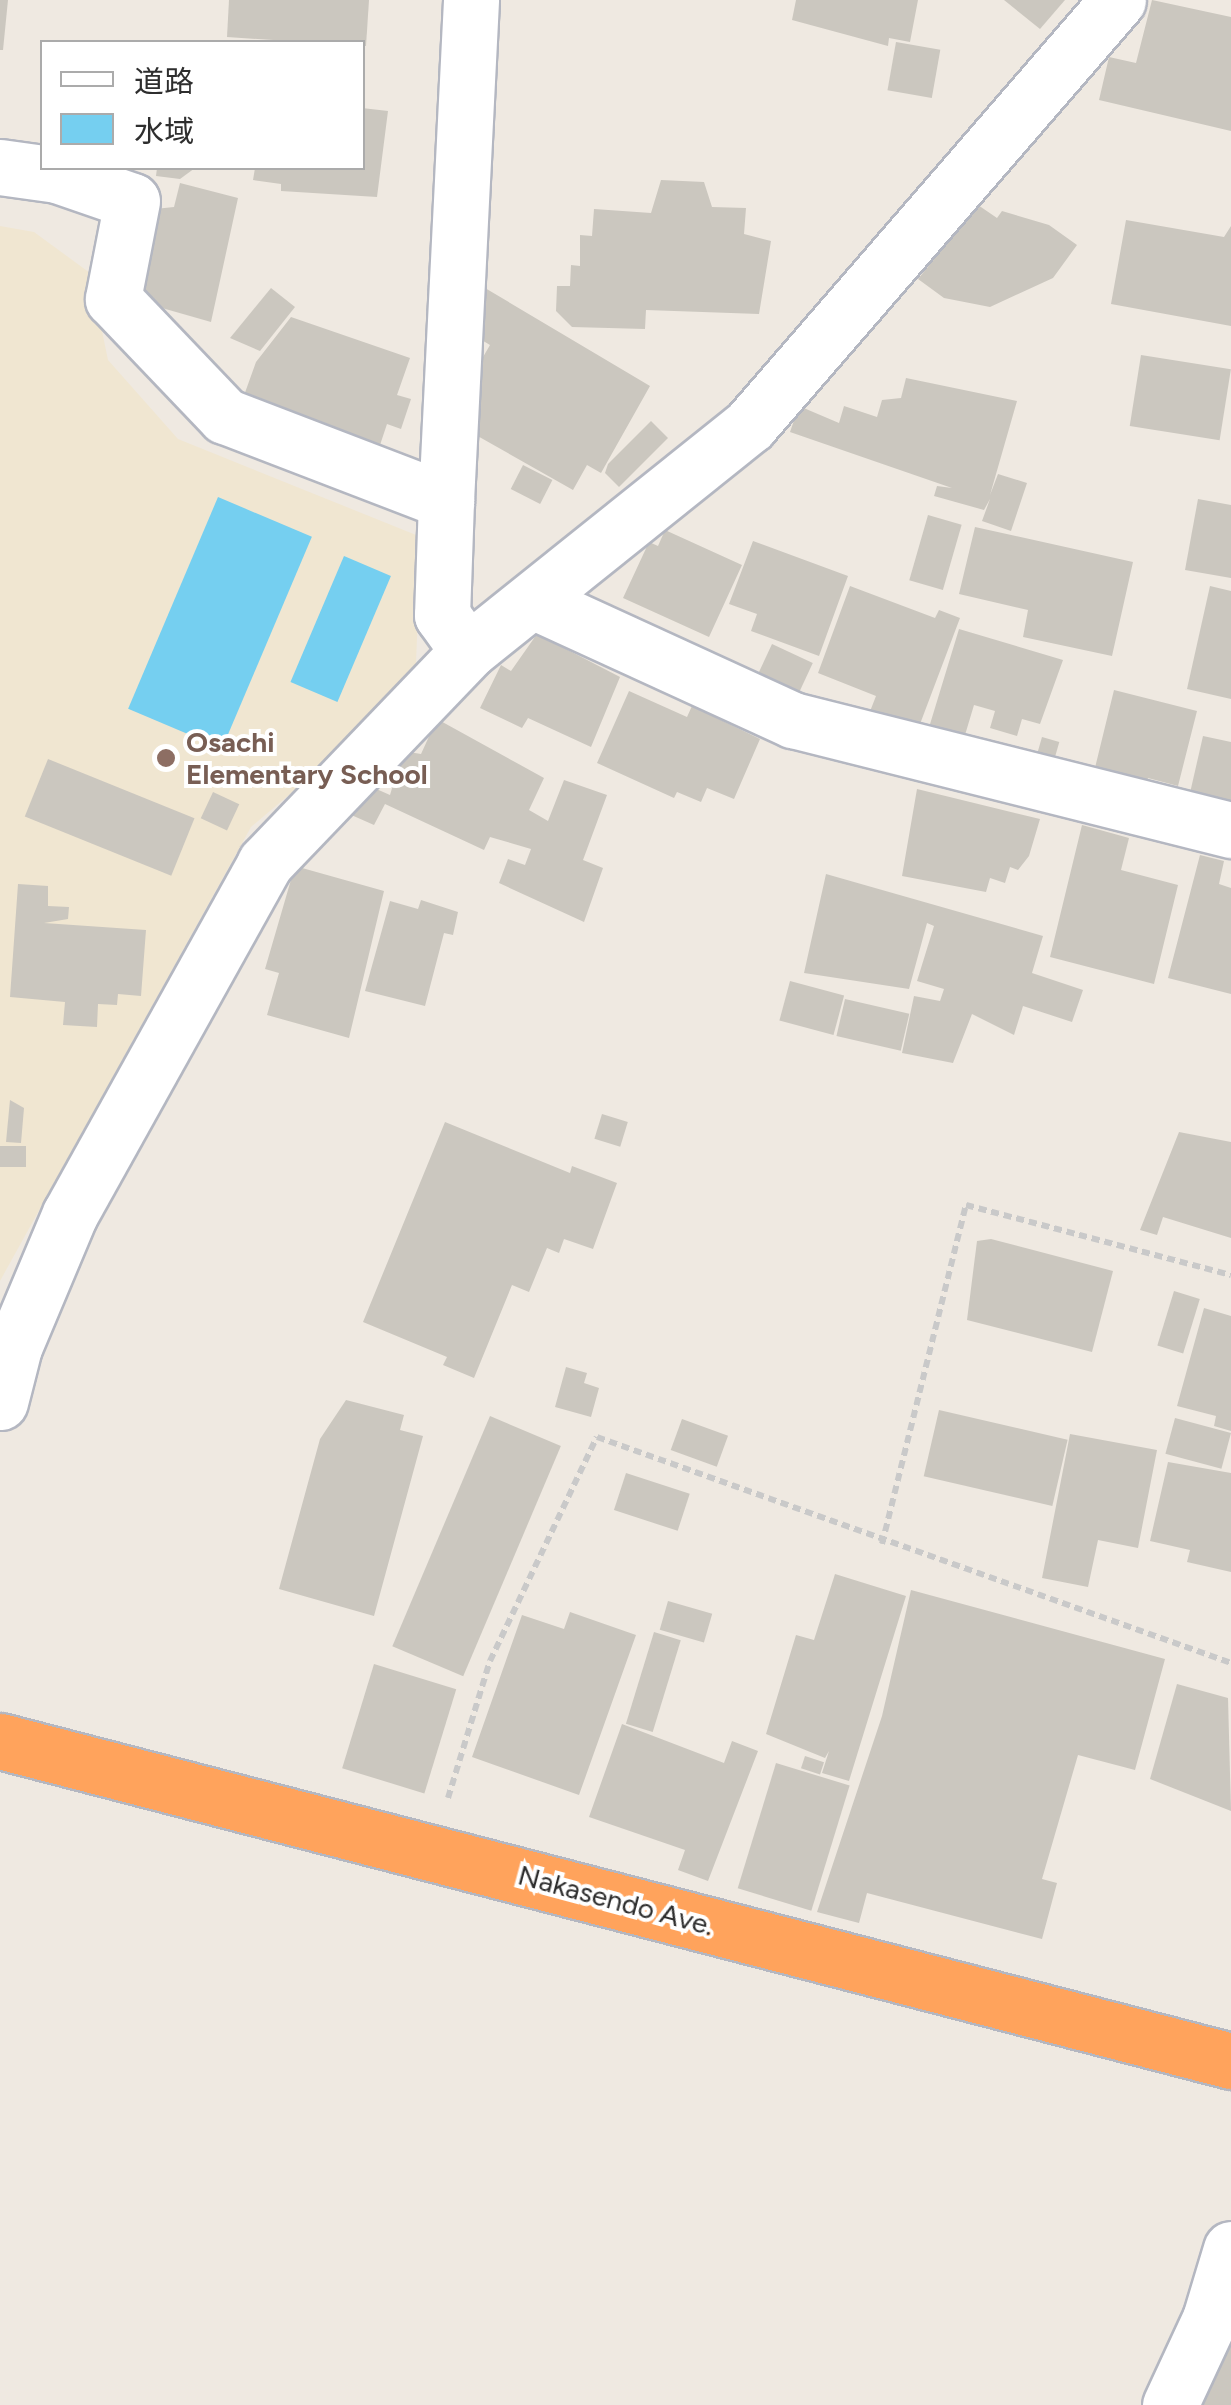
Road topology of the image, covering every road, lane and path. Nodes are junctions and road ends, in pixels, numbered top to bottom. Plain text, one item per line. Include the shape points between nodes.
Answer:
1 (471, 0) edge
2 (1118, 0) edge
3 (0, 167) edge
4 (446, 501) junction
5 (535, 602) junction
6 (468, 651) junction
7 (1231, 830) edge
8 (1231, 1275) edge
9 (0, 1402) edge
10 (882, 1544) junction
11 (1231, 1664) edge
12 (0, 1741) edge
13 (431, 1852) junction
14 (1231, 2061) edge
15 (1231, 2249) edge
16 (1170, 2405) edge

1 - 4 street
2 - 5 street via 750,425
3 - 4 street via 56,175 132,202 112,299 226,416
4 - 6 street via 442,615
5 - 6 street
5 - 7 street via 793,720
6 - 9 street via 265,863 70,1214 14,1347
8 - 10 path via 966,1205
10 - 11 path
10 - 13 path via 597,1437 490,1661
12 - 13 highway, Nakasendo Ave.
13 - 14 highway, Nakasendo Ave.
15 - 16 street via 1210,2319

